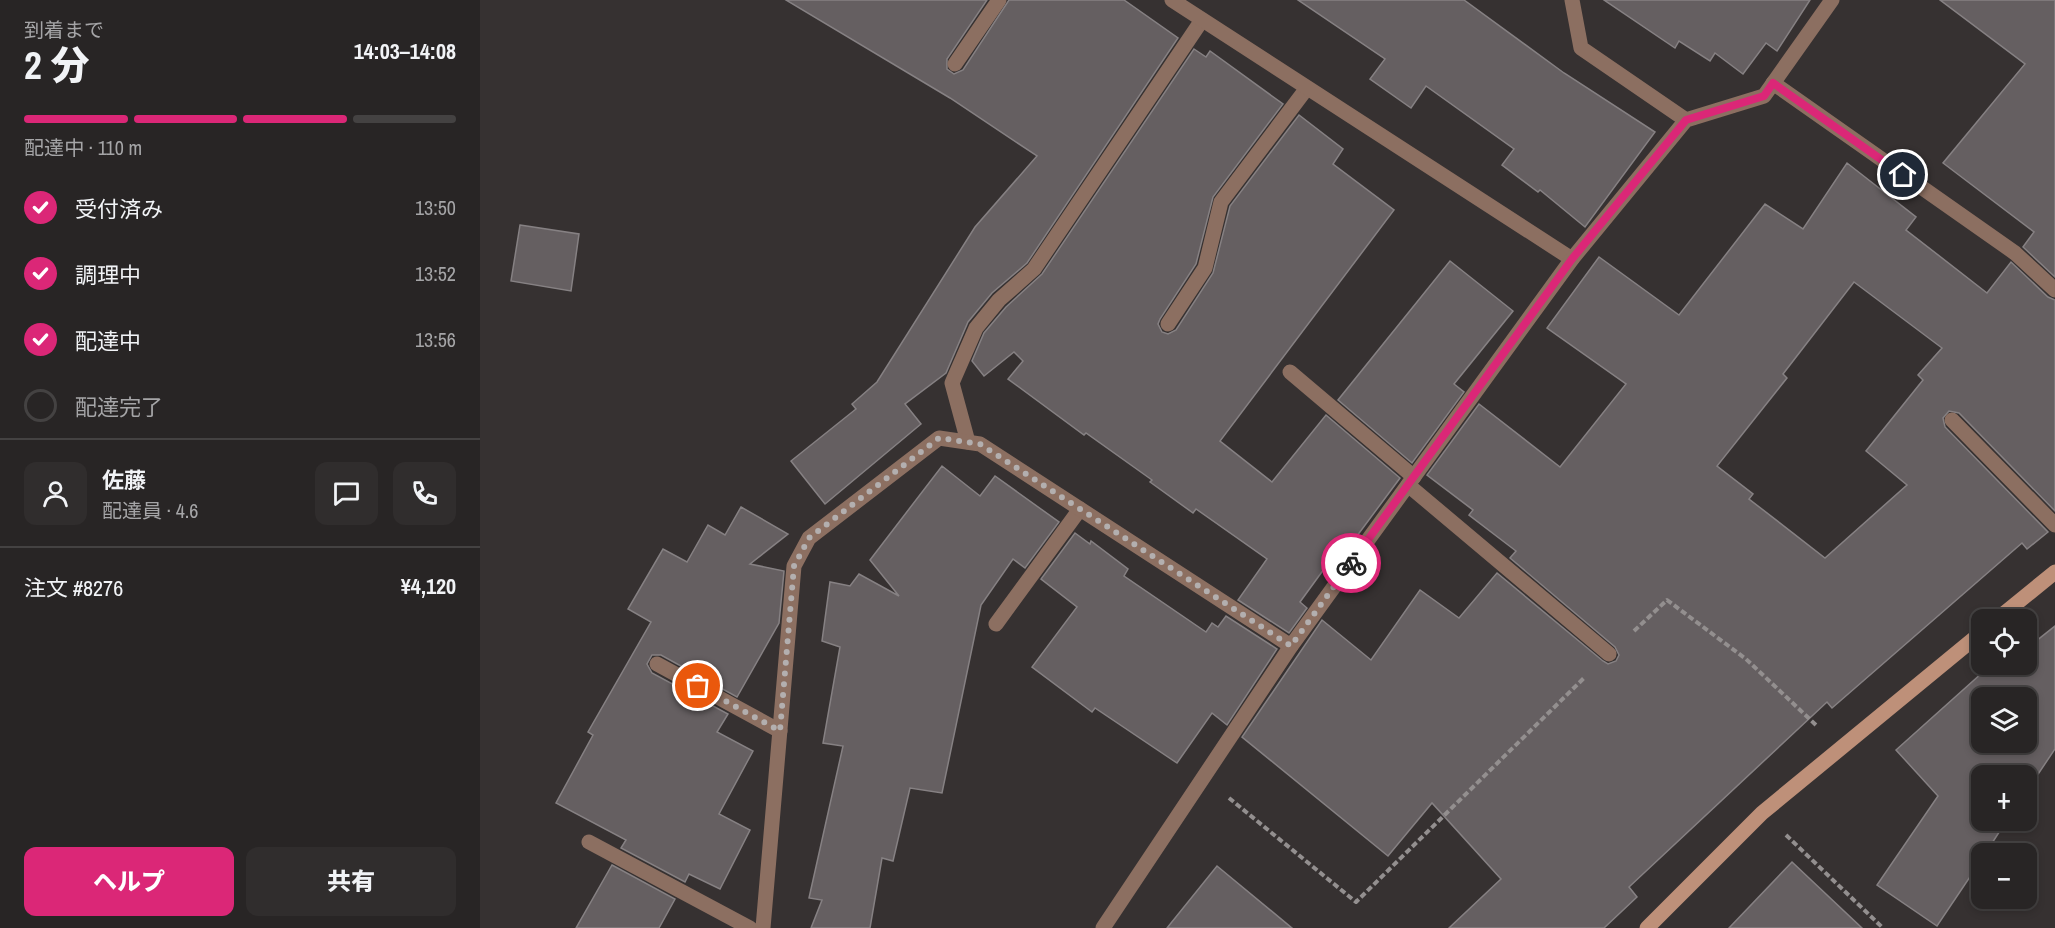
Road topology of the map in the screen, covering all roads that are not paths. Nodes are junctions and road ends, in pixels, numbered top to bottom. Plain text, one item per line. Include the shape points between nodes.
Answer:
1 (999, 0) edge
2 (1172, 0) edge
3 (1572, 0) edge
4 (1832, 0) edge
5 (1202, 20) junction
6 (955, 64) dead end
7 (1773, 83) junction
8 (1306, 88) junction
9 (1686, 120) junction
10 (1572, 259) junction
11 (2055, 290) edge
12 (1168, 324) dead end
13 (1290, 372) dead end
14 (1952, 420) dead end
15 (968, 442) junction
16 (1411, 481) junction
17 (1080, 509) junction
18 (2055, 525) edge
19 (2055, 572) edge
20 (2010, 609) edge
21 (996, 624) dead end
22 (1971, 641) edge
23 (1291, 646) junction
24 (1609, 654) road end
25 (657, 664) dead end
26 (780, 731) junction
27 (589, 842) dead end
28 (750, 928) edge
29 (763, 928) edge
30 (1103, 928) edge
31 (1647, 928) edge

1 - 6 street
2 - 5 street
3 - 9 street via 1581,48
4 - 7 street
5 - 8 street
5 - 15 street via 1034,269 999,300 976,328 952,382
7 - 9 street via 1764,96
7 - 11 street via 2014,253
8 - 10 street
8 - 12 street via 1221,202 1205,268
9 - 10 street
10 - 16 street
13 - 16 street
14 - 18 street
15 - 17 street via 980,444
15 - 26 street via 939,438 809,538 794,566
16 - 23 street
16 - 24 street
17 - 21 street
17 - 23 street
19 - 20 street
22 - 31 street via 1762,813
23 - 30 street
25 - 26 street
26 - 29 street
27 - 28 street

